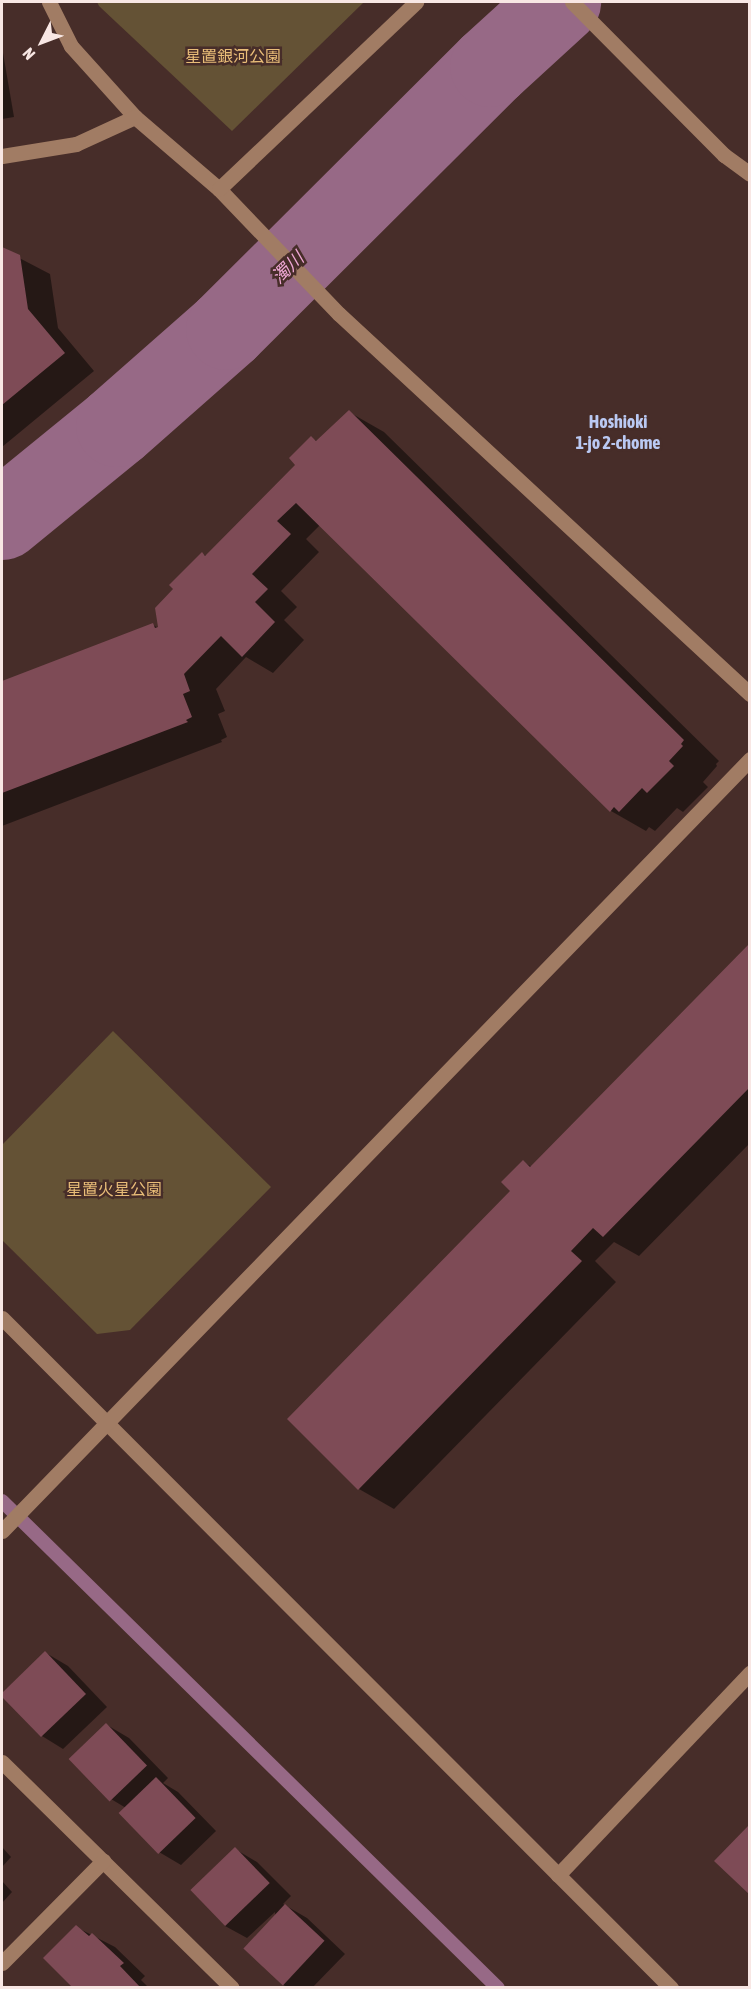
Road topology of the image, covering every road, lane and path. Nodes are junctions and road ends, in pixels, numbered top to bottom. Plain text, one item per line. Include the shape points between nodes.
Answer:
1 (49, 2) edge
2 (416, 2) edge
3 (572, 2) edge
4 (135, 117) junction
5 (2, 156) edge
6 (750, 174) edge
7 (219, 189) junction
8 (750, 694) edge
9 (750, 759) edge
10 (2, 1318) edge
11 (107, 1422) junction
12 (2, 1531) edge
13 (750, 1673) edge
14 (2, 1762) edge
15 (103, 1861) junction
16 (558, 1875) junction
17 (2, 1963) edge
18 (232, 1988) edge
19 (671, 1988) edge

1 - 4 street via 71,46
2 - 7 street
3 - 6 street via 724,155
4 - 5 street via 76,144
4 - 7 street
7 - 8 street via 339,314
9 - 11 street
10 - 11 street
11 - 12 street
11 - 16 street
13 - 16 street
14 - 15 street
15 - 17 street
15 - 18 street
16 - 19 street

